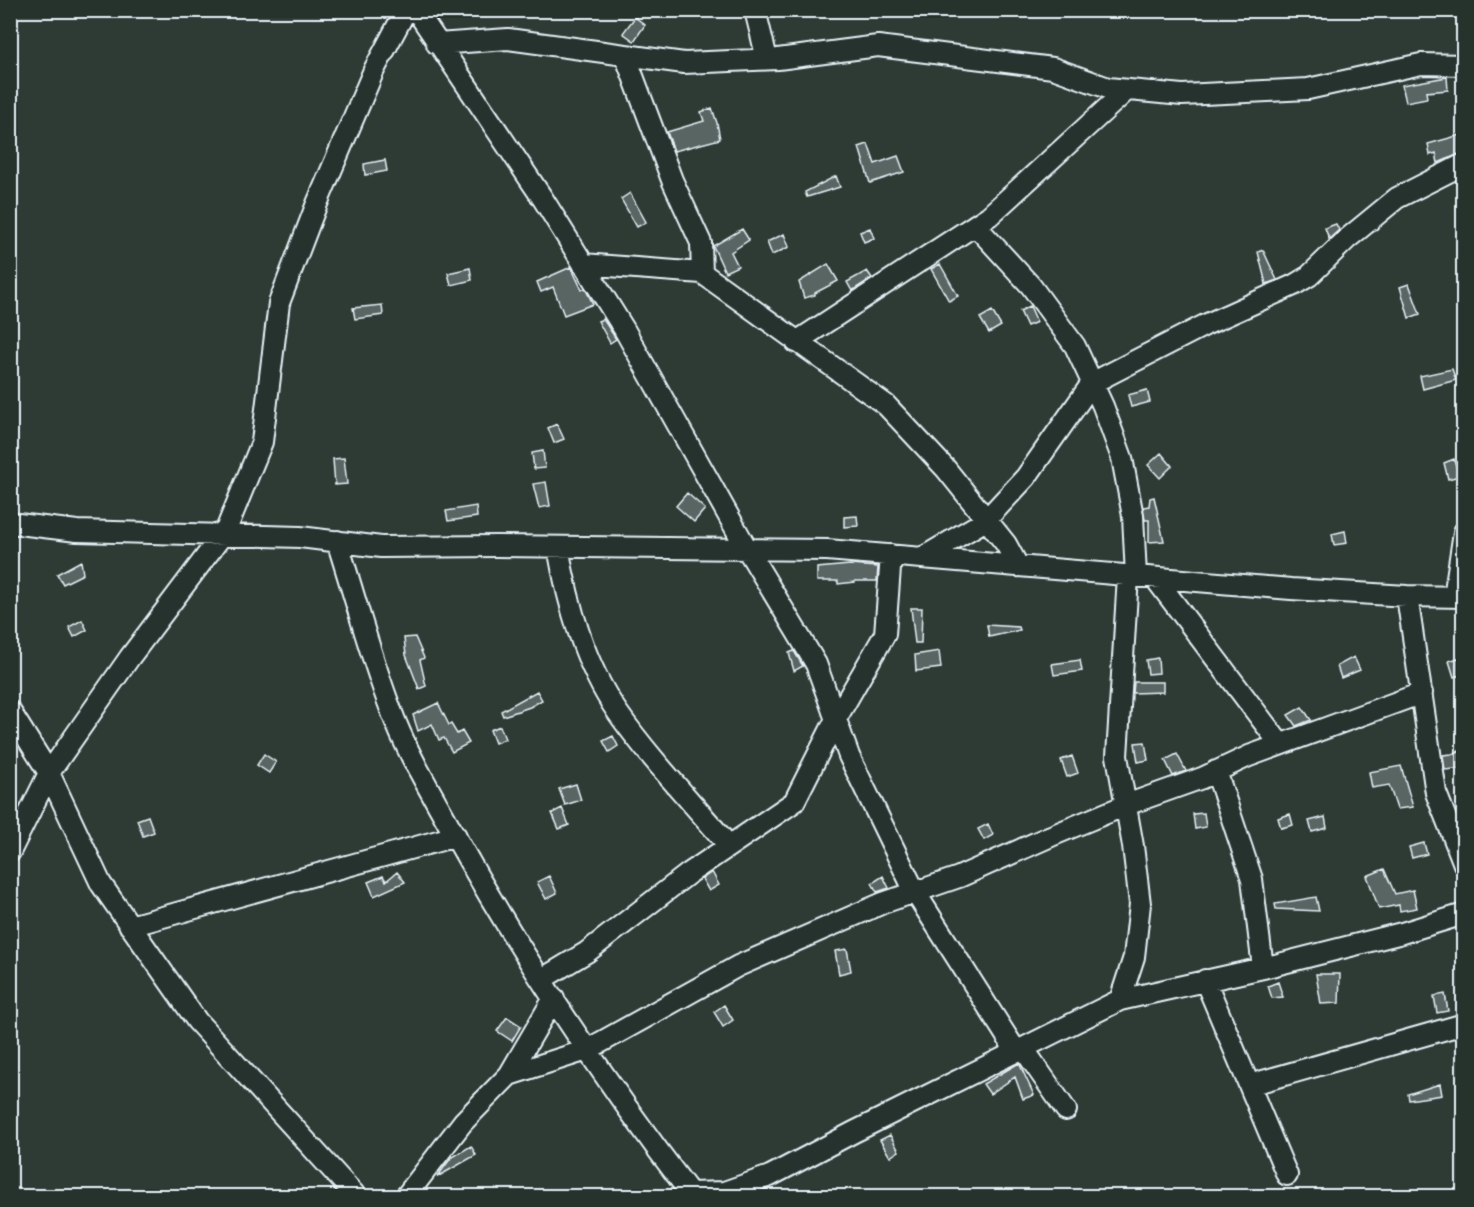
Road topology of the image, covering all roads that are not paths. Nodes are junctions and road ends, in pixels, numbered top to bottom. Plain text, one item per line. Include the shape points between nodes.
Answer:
1 (406, 10) edge
2 (416, 10) edge
3 (755, 10) edge
4 (437, 44) junction
5 (625, 55) junction
6 (766, 59) junction
7 (1464, 65) edge
8 (1127, 90) junction
9 (1464, 164) edge
10 (975, 225) junction
11 (583, 264) junction
12 (702, 273) junction
13 (796, 342) junction
14 (1092, 383) junction
15 (986, 520) junction
16 (10, 523) edge
17 (1464, 532) edge
18 (222, 536) junction
19 (337, 541) junction
20 (558, 547) junction
21 (747, 549) junction
22 (891, 555) junction
23 (922, 558) junction
24 (1018, 566) junction
25 (1140, 577) junction
26 (1407, 596) junction
27 (1459, 597) edge
28 (1422, 693) junction
29 (10, 711) edge
30 (836, 719) junction
31 (1280, 744) junction
32 (1216, 771) junction
33 (49, 773) junction
34 (1126, 805) junction
35 (456, 837) junction
36 (729, 846) junction
37 (10, 852) edge
38 (1464, 864) edge
39 (915, 892) junction
40 (1464, 914) edge
41 (130, 926) junction
42 (1263, 968) junction
43 (542, 979) junction
44 (1205, 980) junction
45 (554, 998) junction
46 (1120, 1000) junction
47 (1464, 1024) edge
48 (1020, 1049) junction
49 (587, 1050) junction
50 (509, 1075) junction
51 (1249, 1085) junction
52 (1066, 1110) dead end
53 (1287, 1175) dead end
54 (687, 1195) edge
55 (357, 1197) edge
56 (406, 1197) edge

1 - 18 street via 374,70 279,303 262,442
2 - 4 street
3 - 6 street
4 - 5 street via 508,39
4 - 11 street
5 - 6 street via 684,63
5 - 12 street via 672,180 701,243
6 - 8 street via 878,46 1053,68 1108,88
7 - 8 street via 1421,64 1308,88 1182,95
8 - 10 street
9 - 14 street via 1397,198 1294,285
10 - 13 street
10 - 14 street via 1031,286 1075,346
11 - 12 street
11 - 21 street via 624,329
12 - 13 street
13 - 15 street via 886,405 946,469
14 - 15 street via 1026,477
14 - 25 street via 1122,458
15 - 23 street
15 - 24 street
16 - 18 street via 77,531
17 - 27 street
18 - 19 street
18 - 33 street
19 - 20 street via 381,547
19 - 35 street via 391,711
20 - 21 street
20 - 36 street via 566,592 588,658 617,711 660,768
21 - 22 street
21 - 30 street via 816,664
22 - 23 street
22 - 30 street via 885,634
23 - 24 street
24 - 25 street
25 - 26 street
25 - 31 street
25 - 34 street via 1118,756
26 - 27 street
26 - 28 street
28 - 31 street
28 - 38 street via 1436,793
29 - 33 street
30 - 36 street via 794,802
30 - 39 street via 849,756
31 - 32 street
32 - 34 street
32 - 42 street via 1252,879
33 - 37 street
33 - 41 street via 101,884
34 - 39 street
34 - 46 street via 1140,904 1134,957
35 - 41 street
35 - 43 street via 490,899
36 - 43 street via 587,952
39 - 48 street
39 - 49 street via 738,966
40 - 42 street
41 - 55 street via 197,1021
42 - 44 street
43 - 45 street
44 - 46 street
44 - 51 street
45 - 49 street
45 - 50 street
46 - 48 street
47 - 51 street
48 - 52 street
48 - 54 street via 770,1176 724,1192
49 - 50 street
49 - 54 street
50 - 56 street via 463,1122
51 - 53 street

